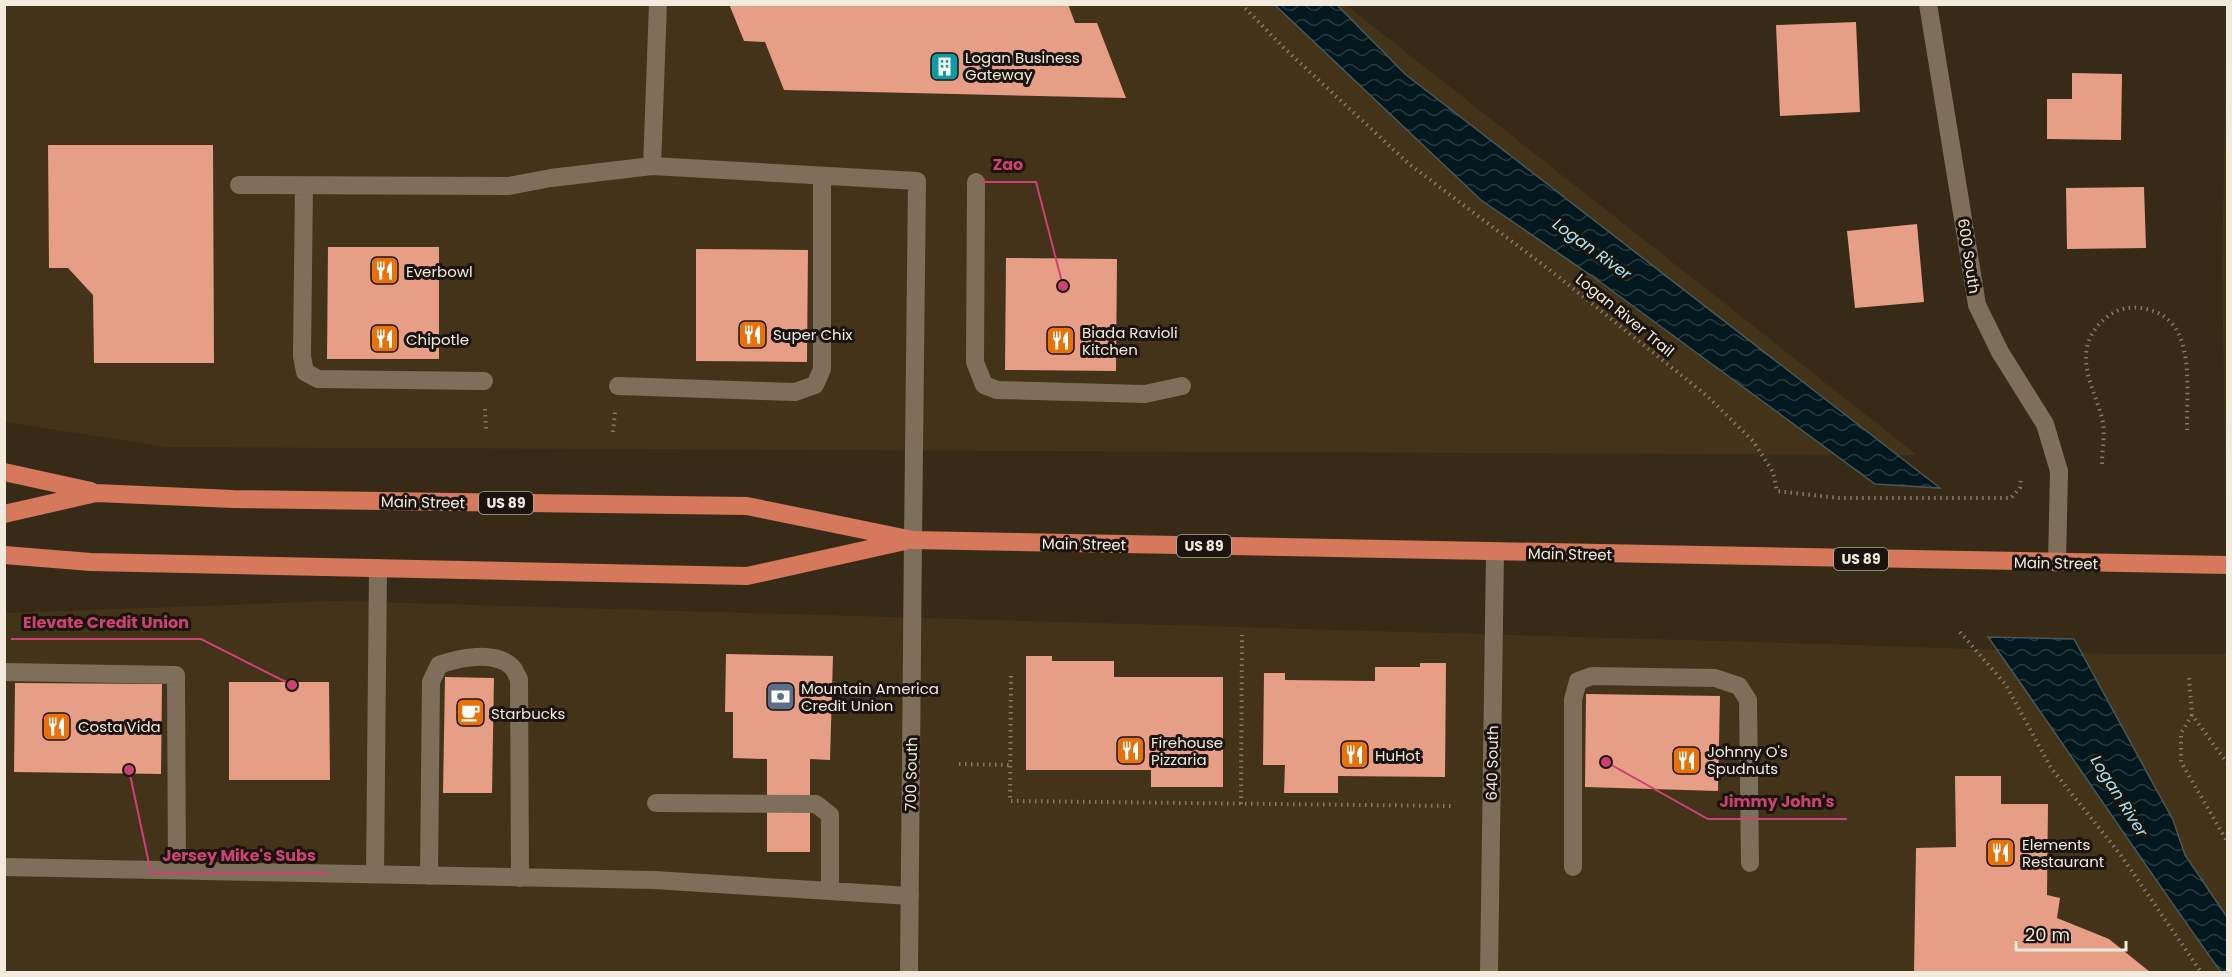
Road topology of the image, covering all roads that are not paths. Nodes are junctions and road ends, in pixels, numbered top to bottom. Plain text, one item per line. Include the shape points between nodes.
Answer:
1 (658, 4) edge
2 (1928, 4) edge
3 (652, 166) junction
4 (822, 176) junction
5 (976, 182) dead end
6 (239, 185) dead end
7 (304, 185) junction
8 (484, 381) dead end
9 (618, 386) dead end
10 (1182, 386) dead end
11 (4, 472) edge
12 (96, 493) junction
13 (4, 514) edge
14 (913, 540) junction
15 (1495, 553) junction
16 (4, 555) edge
17 (2057, 563) junction
18 (2228, 565) edge
19 (378, 568) junction
20 (4, 672) edge
21 (656, 803) dead end
22 (1750, 863) dead end
23 (4, 867) edge
24 (1573, 867) dead end
25 (177, 870) junction
26 (375, 874) junction
27 (429, 876) junction
28 (520, 878) junction
29 (830, 891) junction
30 (910, 897) junction
31 (909, 972) edge
32 (1489, 972) edge

1 - 3 street
2 - 17 street, 600 South via 1977,305 2000,352 2046,424 2059,471
3 - 4 street
3 - 7 street via 551,177 509,186
4 - 9 street via 822,369 815,385 795,392
4 - 14 street, 700 South via 917,181
5 - 10 street via 975,362 984,385 997,390 1145,394
6 - 7 street
7 - 8 street via 305,372 318,379
11 - 12 highway, US 89
12 - 13 highway, Main Street / US 89
12 - 14 highway, Main Street / US 89 via 232,499 747,506
14 - 15 highway, Main Street / US 89
14 - 19 highway, Main Street / US 89 via 747,576
14 - 30 street, 700 South
15 - 17 highway, Main Street / US 89
15 - 32 street, 640 South
16 - 19 highway, Main Street / US 89 via 91,562
17 - 18 highway, Main Street / US 89
19 - 26 street
20 - 25 street via 176,675
21 - 29 street via 816,804 830,814
22 - 24 street via 1748,700 1739,686 1715,678 1592,676 1578,681 1573,700
23 - 25 street
25 - 26 street
26 - 27 street
27 - 28 street
27 - 28 street via 431,682 439,665 458,658 491,657 511,666 519,679
28 - 29 street via 654,880
29 - 30 street
30 - 31 street, 700 South

